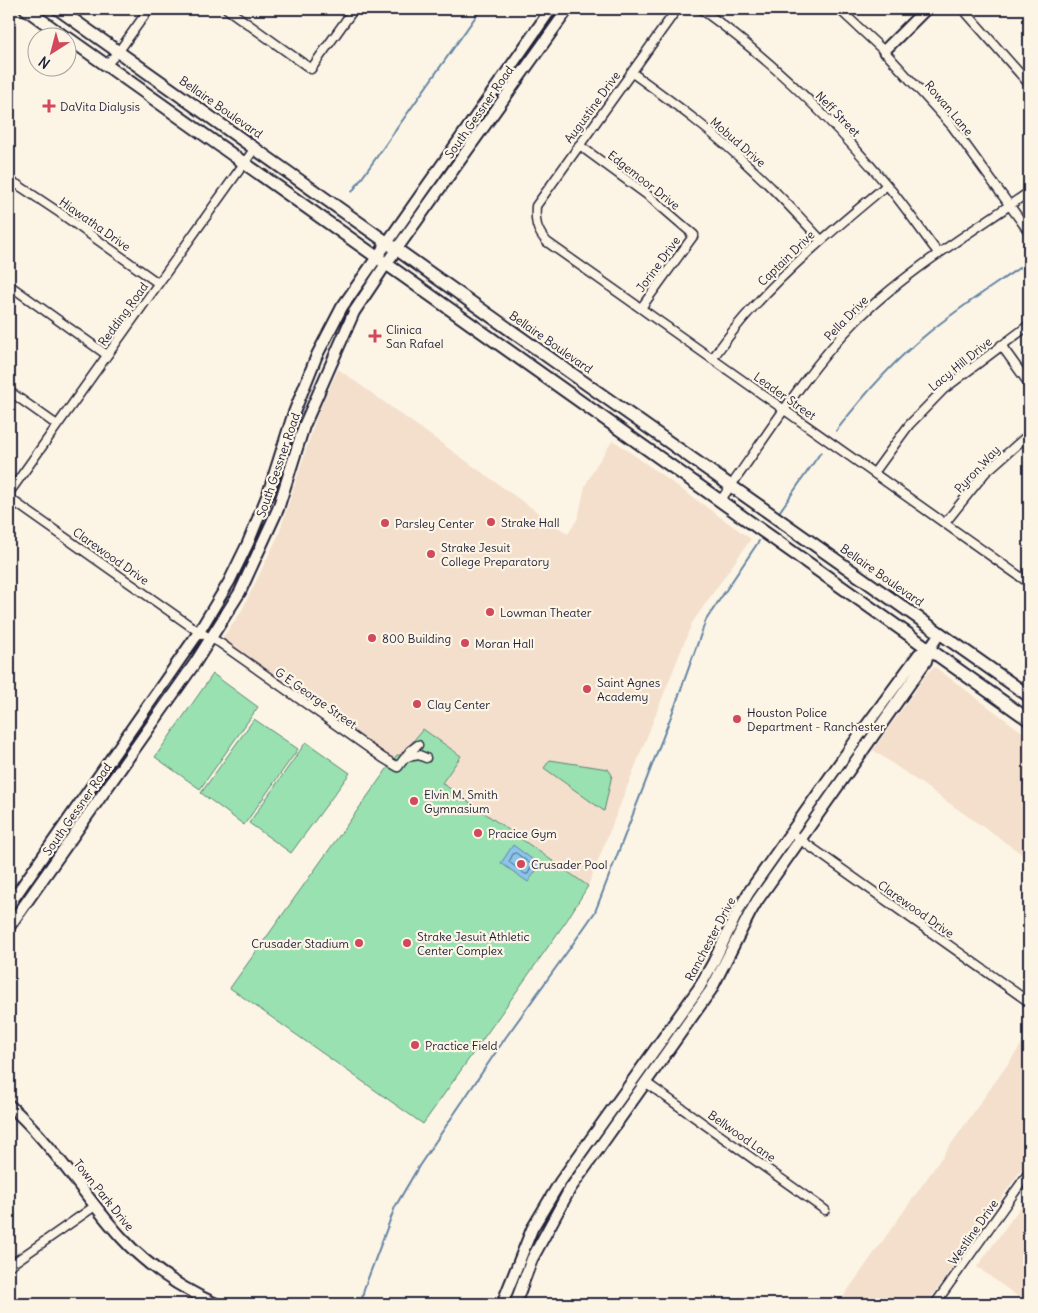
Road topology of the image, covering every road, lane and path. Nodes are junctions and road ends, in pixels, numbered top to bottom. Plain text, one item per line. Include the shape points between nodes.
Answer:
1 (26, 9) edge
2 (58, 9) edge
3 (149, 9) edge
4 (226, 9) edge
5 (354, 9) edge
6 (552, 9) edge
7 (568, 9) edge
8 (677, 9) edge
9 (701, 9) edge
10 (839, 9) edge
11 (926, 9) edge
12 (963, 9) edge
13 (53, 28) edge
14 (528, 42) junction
15 (78, 46) edge
16 (539, 49) junction
17 (884, 51) junction
18 (119, 52) junction
19 (106, 66) junction
20 (631, 72) junction
21 (1029, 84) edge
22 (461, 136) junction
23 (472, 144) junction
24 (579, 145) junction
25 (255, 148) junction
26 (244, 163) junction
27 (9, 181) edge
28 (887, 185) junction
29 (1029, 192) edge
30 (1010, 205) junction
31 (535, 222) joint
32 (1029, 232) edge
33 (694, 235) joint
34 (821, 240) junction
35 (387, 242) junction
36 (397, 249) junction
37 (939, 254) junction
38 (381, 260) junction
39 (158, 283) junction
40 (9, 285) edge
41 (641, 308) junction
42 (1029, 325) edge
43 (1001, 345) junction
44 (537, 349) junction
45 (107, 355) junction
46 (317, 355) junction
47 (712, 358) junction
48 (331, 361) junction
49 (527, 364) junction
50 (1029, 384) edge
51 (9, 391) edge
52 (785, 410) junction
53 (637, 419) junction
54 (57, 425) junction
55 (626, 434) junction
56 (1029, 434) edge
57 (874, 473) junction
58 (732, 485) junction
59 (9, 493) edge
60 (9, 498) edge
61 (720, 501) junction
62 (945, 523) junction
63 (1029, 583) edge
64 (199, 632) junction
65 (940, 633) junction
66 (211, 638) junction
67 (928, 649) junction
68 (1029, 696) edge
69 (887, 698) junction
70 (896, 704) junction
71 (144, 712) junction
72 (155, 720) junction
73 (1029, 720) edge
74 (858, 737) junction
75 (418, 745) dead end
76 (868, 745) junction
77 (406, 757) junction
78 (426, 758) dead end
79 (95, 781) junction
80 (106, 790) junction
81 (791, 833) junction
82 (800, 840) junction
83 (48, 850) junction
84 (58, 858) junction
85 (9, 906) edge
86 (739, 909) junction
87 (750, 914) junction
88 (9, 927) edge
89 (1029, 1002) edge
90 (691, 1009) junction
91 (645, 1082) junction
92 (626, 1100) junction
93 (9, 1105) edge
94 (572, 1167) junction
95 (1029, 1172) edge
96 (581, 1174) junction
97 (95, 1206) junction
98 (825, 1210) dead end
99 (521, 1255) junction
100 (532, 1259) junction
101 (9, 1266) edge
102 (216, 1304) edge
103 (502, 1304) edge
104 (515, 1304) edge
105 (935, 1304) edge

1 - 13 main road
2 - 18 main road, Bellaire Boulevard
3 - 18 street
4 - 5 street via 311,69
6 - 14 main road, South Gessner Road
7 - 16 main road, South Gessner Road
8 - 20 street, Augustine Drive
9 - 28 street, Neff Street via 790,81
10 - 17 street, Rowan Lane
11 - 17 main road
12 - 21 street
14 - 16 main road
14 - 22 main road, South Gessner Road
15 - 19 main road
16 - 23 main road, South Gessner Road
17 - 30 street, Rowan Lane via 952,126
18 - 19 street
18 - 25 main road, Bellaire Boulevard
19 - 26 main road
20 - 24 street, Augustine Drive
20 - 34 street, Mobud Drive via 690,115 746,163
22 - 23 main road
22 - 35 main road, South Gessner Road
23 - 36 main road, South Gessner Road
24 - 31 street, Augustine Drive via 536,206
24 - 33 street, Edgemoor Drive via 650,197
25 - 26 street, Redding Road
25 - 35 main road, Bellaire Boulevard
26 - 38 main road
26 - 39 street, Redding Road
27 - 39 street, Hiawatha Drive
28 - 34 street, Captain Drive
28 - 37 street, Neff Street
29 - 30 street, Pella Drive
30 - 32 street, Rowan Lane
30 - 37 street, Pella Drive
31 - 41 street, Leader Street via 547,242
33 - 41 street, Jorine Drive
34 - 47 street, Captain Drive via 747,313
35 - 36 main road, Bellaire Boulevard
35 - 38 main road, South Gessner Road
36 - 38 main road, South Gessner Road
36 - 44 main road, Bellaire Boulevard
37 - 52 street, Pella Drive via 856,321 822,359
38 - 46 main road, South Gessner Road via 342,307
38 - 48 main road, South Gessner Road
38 - 49 main road
39 - 45 street, Redding Road
40 - 45 street
41 - 47 street, Leader Street
42 - 43 street, Lacy Hill Drive
43 - 50 street
43 - 57 street, Lacy Hill Drive via 944,389 909,426
44 - 49 main road
44 - 53 main road, Bellaire Boulevard
45 - 54 street, Redding Road
46 - 48 main road
46 - 64 main road, South Gessner Road via 248,544
47 - 52 street, Leader Street
48 - 66 main road, South Gessner Road via 304,426 278,509 240,592
49 - 55 main road
51 - 54 street
52 - 57 street, Leader Street
52 - 58 street, Pella Drive
53 - 55 main road
53 - 58 main road, Bellaire Boulevard
54 - 59 street, Redding Road
55 - 61 main road
56 - 62 street, Pyron Way via 985,473
57 - 62 street, Leader Street
58 - 61 street, Pella Drive
58 - 65 main road, Bellaire Boulevard
60 - 64 street, Clarewood Drive
61 - 67 main road
62 - 63 street, Leader Street
64 - 66 street, Clarewood Drive
64 - 71 main road, South Gessner Road
65 - 67 main road, Ranchester Drive
65 - 68 main road, Bellaire Boulevard
66 - 72 main road, South Gessner Road
66 - 77 street, G E George Street via 398,767
67 - 69 main road, Ranchester Drive via 919,654
67 - 70 main road, Ranchester Drive via 927,659
67 - 73 main road
69 - 70 main road
69 - 74 main road, Ranchester Drive
70 - 76 main road, Ranchester Drive
71 - 72 main road
71 - 79 main road, South Gessner Road
72 - 80 main road, South Gessner Road
74 - 76 main road
74 - 81 main road, Ranchester Drive
75 - 77 street
76 - 82 main road, Ranchester Drive
77 - 78 street, G E George Street
79 - 80 main road
79 - 83 main road, South Gessner Road
80 - 84 main road, South Gessner Road
81 - 82 street, Clarewood Drive
81 - 86 main road, Ranchester Drive
82 - 87 main road, Ranchester Drive
82 - 89 street, Clarewood Drive
83 - 84 main road
83 - 85 main road, South Gessner Road
84 - 88 main road, South Gessner Road
86 - 87 main road
86 - 90 main road, Ranchester Drive
87 - 90 main road, Ranchester Drive via 720,974
90 - 91 main road, Ranchester Drive
90 - 92 main road, Ranchester Drive
91 - 92 main road, Ranchester Drive
91 - 98 street, Bellwood Lane
92 - 94 main road, Ranchester Drive
92 - 96 main road, Ranchester Drive
93 - 97 main road, Town Park Drive via 73,1175
94 - 96 main road
94 - 99 main road, Ranchester Drive via 541,1212
95 - 105 street, Westline Drive
96 - 100 main road, Ranchester Drive
97 - 101 street
97 - 102 main road, Town Park Drive via 121,1237 152,1265 180,1286
99 - 100 main road
99 - 103 main road, Ranchester Drive
100 - 104 main road, Ranchester Drive

